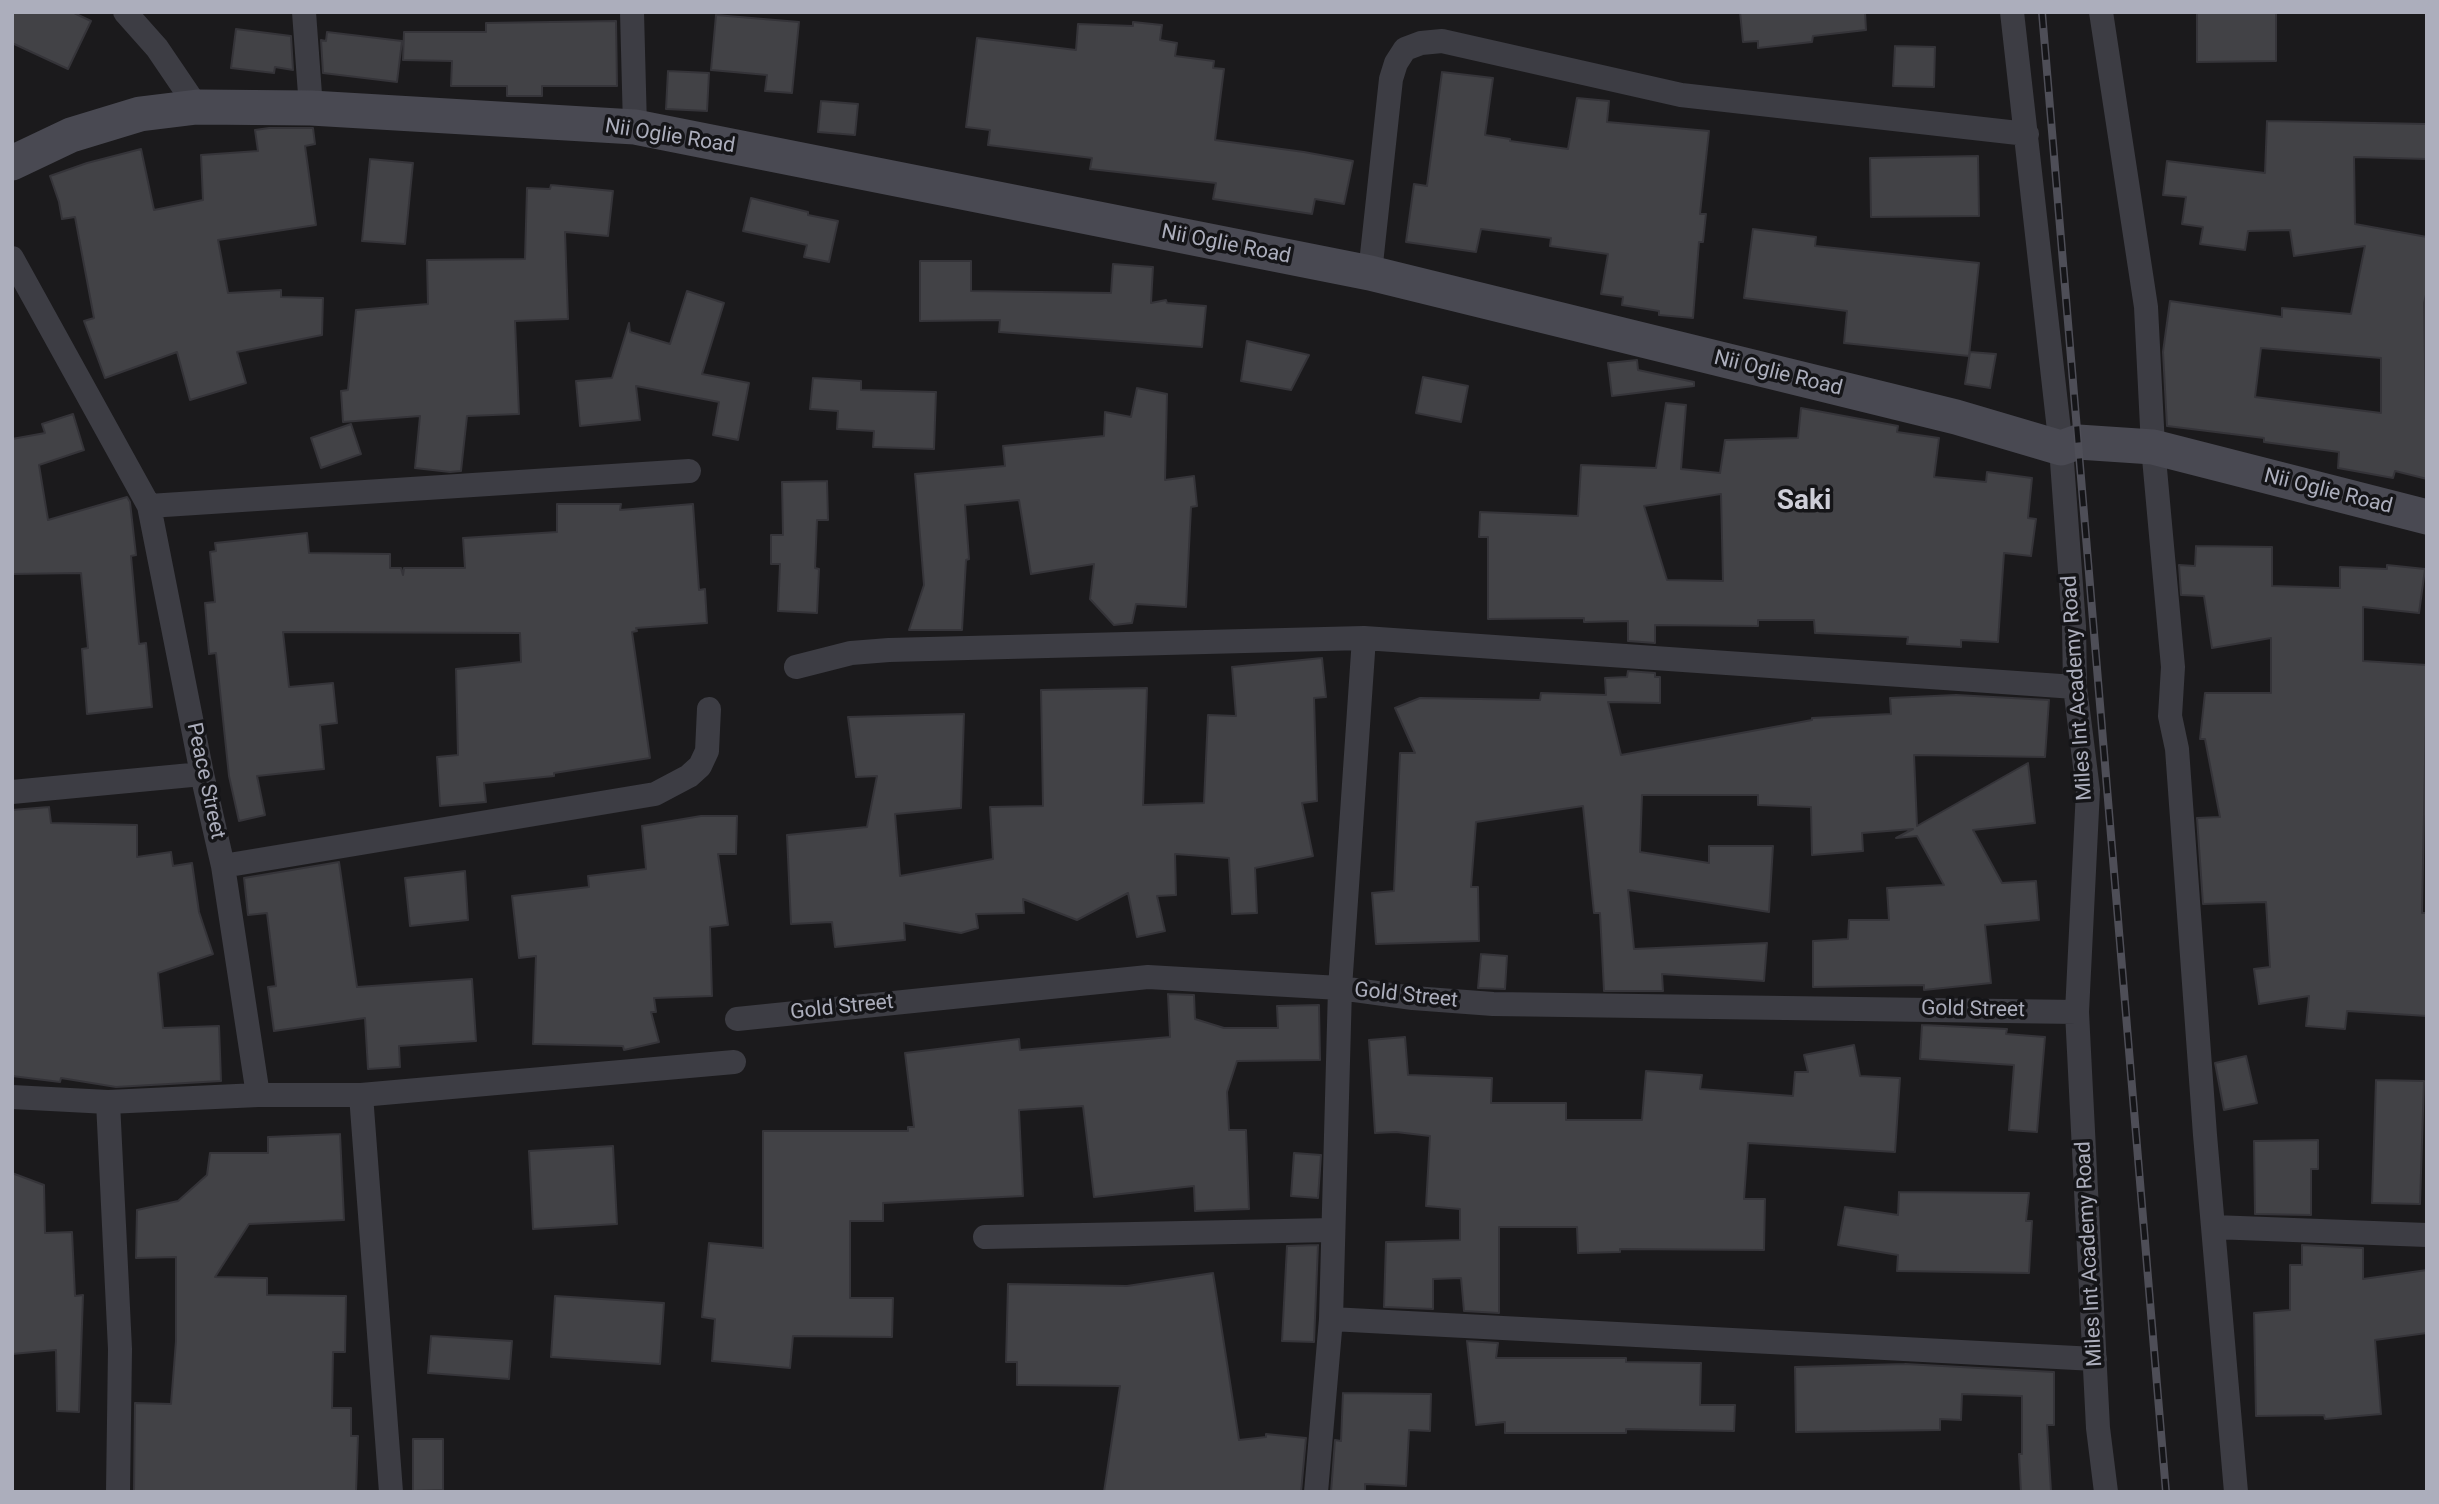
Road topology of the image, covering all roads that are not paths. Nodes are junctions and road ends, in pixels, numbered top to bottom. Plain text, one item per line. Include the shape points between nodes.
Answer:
1 (125, 12) edge
2 (304, 12) edge
3 (632, 12) edge
4 (2012, 12) edge
5 (2101, 12) edge
6 (197, 107) junction
7 (311, 108) junction
8 (635, 127) junction
9 (2027, 134) junction
10 (12, 163) edge
11 (12, 258) edge
12 (1370, 274) junction
13 (2153, 447) junction
14 (2061, 448) junction
15 (689, 471) dead end
16 (149, 506) junction
17 (2427, 517) edge
18 (1364, 638) junction
19 (796, 667) dead end
20 (2075, 687) junction
21 (709, 709) dead end
22 (202, 774) junction
23 (12, 792) edge
24 (223, 866) junction
25 (1340, 988) junction
26 (2077, 1012) junction
27 (737, 1019) dead end
28 (734, 1062) dead end
29 (258, 1095) junction
30 (361, 1095) junction
31 (12, 1097) edge
32 (108, 1102) junction
33 (2213, 1227) junction
34 (1334, 1230) junction
35 (2427, 1235) edge
36 (985, 1237) dead end
37 (1331, 1319) junction
38 (2095, 1359) junction
39 (118, 1492) edge
40 (391, 1492) edge
41 (1316, 1492) edge
42 (2106, 1492) edge
43 (2236, 1492) edge

1 - 6 street via 157,48
2 - 7 street
3 - 8 street
4 - 9 street, Miles Int Academy Road
5 - 13 street via 2146,307
6 - 7 street, Nii Oglie Road
6 - 10 street, Nii Oglie Road via 140,114 71,135
7 - 8 street, Nii Oglie Road
8 - 12 street, Nii Oglie Road
9 - 12 street via 1681,95 1442,41 1421,43 1405,49 1391,79
9 - 14 street, Miles Int Academy Road
11 - 16 street, Peace Street
12 - 14 street, Nii Oglie Road via 1955,417
13 - 14 street, Nii Oglie Road via 2078,442
13 - 17 street, Nii Oglie Road
13 - 33 street via 2173,667 2170,716 2177,749
14 - 20 street, Miles Int Academy Road
15 - 16 street
16 - 22 street, Peace Street
18 - 19 street via 889,650 851,653
18 - 20 street
18 - 25 street
20 - 26 street, Miles Int Academy Road via 2088,790
21 - 24 street via 707,751 700,766 655,794
22 - 23 street
22 - 24 street, Peace Street
24 - 29 street, Peace Street
25 - 26 street, Gold Street via 1493,1004
25 - 27 street, Gold Street via 1148,976
25 - 34 street
26 - 38 street, Miles Int Academy Road
28 - 30 street
29 - 30 street
29 - 32 street
30 - 40 street
31 - 32 street
32 - 39 street via 120,1349
33 - 35 street
33 - 43 street
34 - 36 street
34 - 37 street
37 - 38 street
37 - 41 street
38 - 42 street, Miles Int Academy Road

